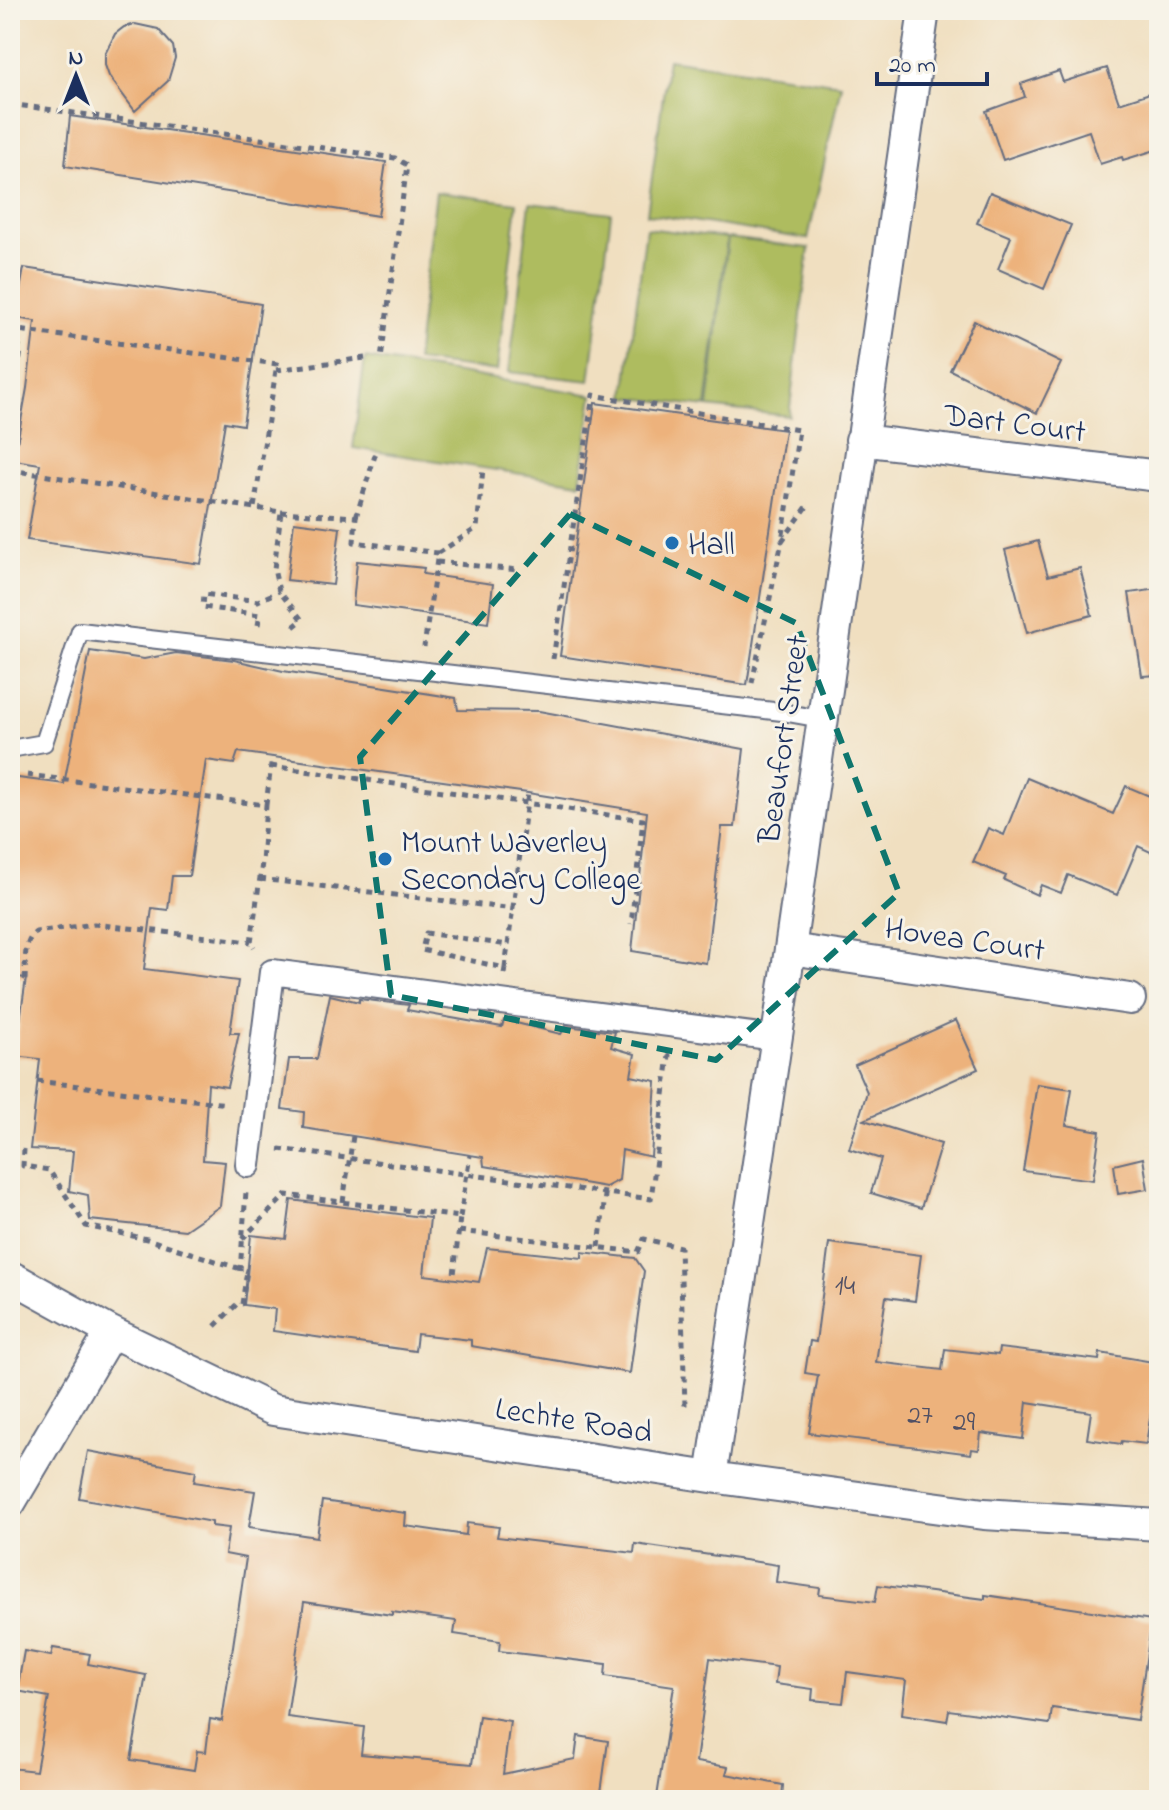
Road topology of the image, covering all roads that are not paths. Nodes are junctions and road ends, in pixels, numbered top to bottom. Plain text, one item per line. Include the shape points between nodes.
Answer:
1 (924, 10) edge
2 (861, 440) junction
3 (1159, 476) edge
4 (821, 719) junction
5 (10, 749) edge
6 (790, 949) junction
7 (1130, 999) dead end
8 (775, 1038) junction
9 (249, 1155) road end
10 (10, 1276) edge
11 (111, 1332) junction
12 (711, 1477) junction
13 (10, 1503) edge
14 (1159, 1525) edge

1 - 2 street, Beaufort Street
2 - 3 street, Dart Court
2 - 4 street, Beaufort Street
4 - 5 lane via 80,631 44,743
4 - 6 street, Beaufort Street
6 - 7 street, Hovea Court
6 - 8 street, Beaufort Street
8 - 9 street via 272,972
8 - 12 street, Beaufort Street
10 - 11 street, Lechte Road
11 - 12 street, Lechte Road via 273,1410
11 - 13 street
12 - 14 street, Lechte Road via 984,1514

